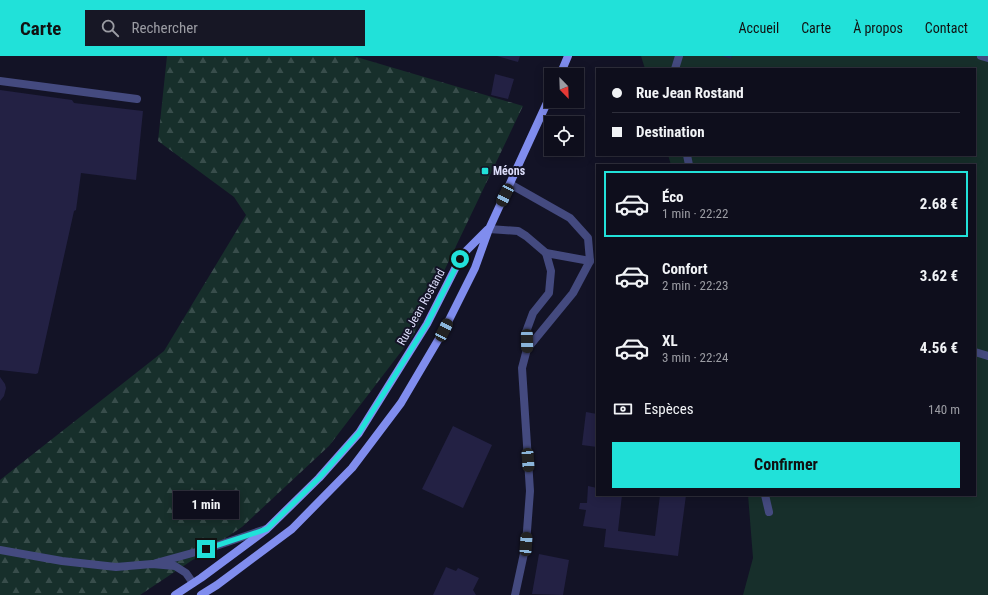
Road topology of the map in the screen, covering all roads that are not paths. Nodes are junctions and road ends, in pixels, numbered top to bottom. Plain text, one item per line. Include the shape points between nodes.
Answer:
1 (568, 56) edge
2 (679, 56) edge
3 (981, 56) edge
4 (988, 58) edge
5 (563, 68) edge
6 (675, 68) edge
7 (0, 81) edge
8 (137, 99) dead end
9 (545, 108) edge
10 (510, 184) junction
11 (489, 228) junction
12 (546, 253) junction
13 (590, 261) junction
14 (527, 349) junction
15 (976, 352) edge
16 (988, 356) edge
17 (765, 496) edge
18 (768, 512) dead end
19 (267, 529) junction
20 (0, 550) edge
21 (152, 564) junction
22 (193, 583) junction
23 (175, 595) edge
24 (201, 595) edge
25 (516, 595) edge

1 - 5 main road
2 - 6 street
3 - 4 street
7 - 8 street
9 - 10 main road
10 - 11 main road
10 - 13 street via 570,218 588,238
11 - 12 street via 518,231
11 - 19 main road, Rue Jean Rostand via 462,255 427,324 359,433 319,478
11 - 24 main road via 477,265 444,330 401,403 352,468 292,530
12 - 13 street
12 - 14 street via 551,271 549,293 533,313 526,332
13 - 14 street via 573,293
14 - 25 street via 522,368 530,491 526,544
15 - 16 street
17 - 18 street
19 - 21 street
19 - 22 main road, Rue Jean Rostand
20 - 21 street via 116,567
21 - 22 street via 175,566 186,573
22 - 23 main road, Rue Jean Rostand

